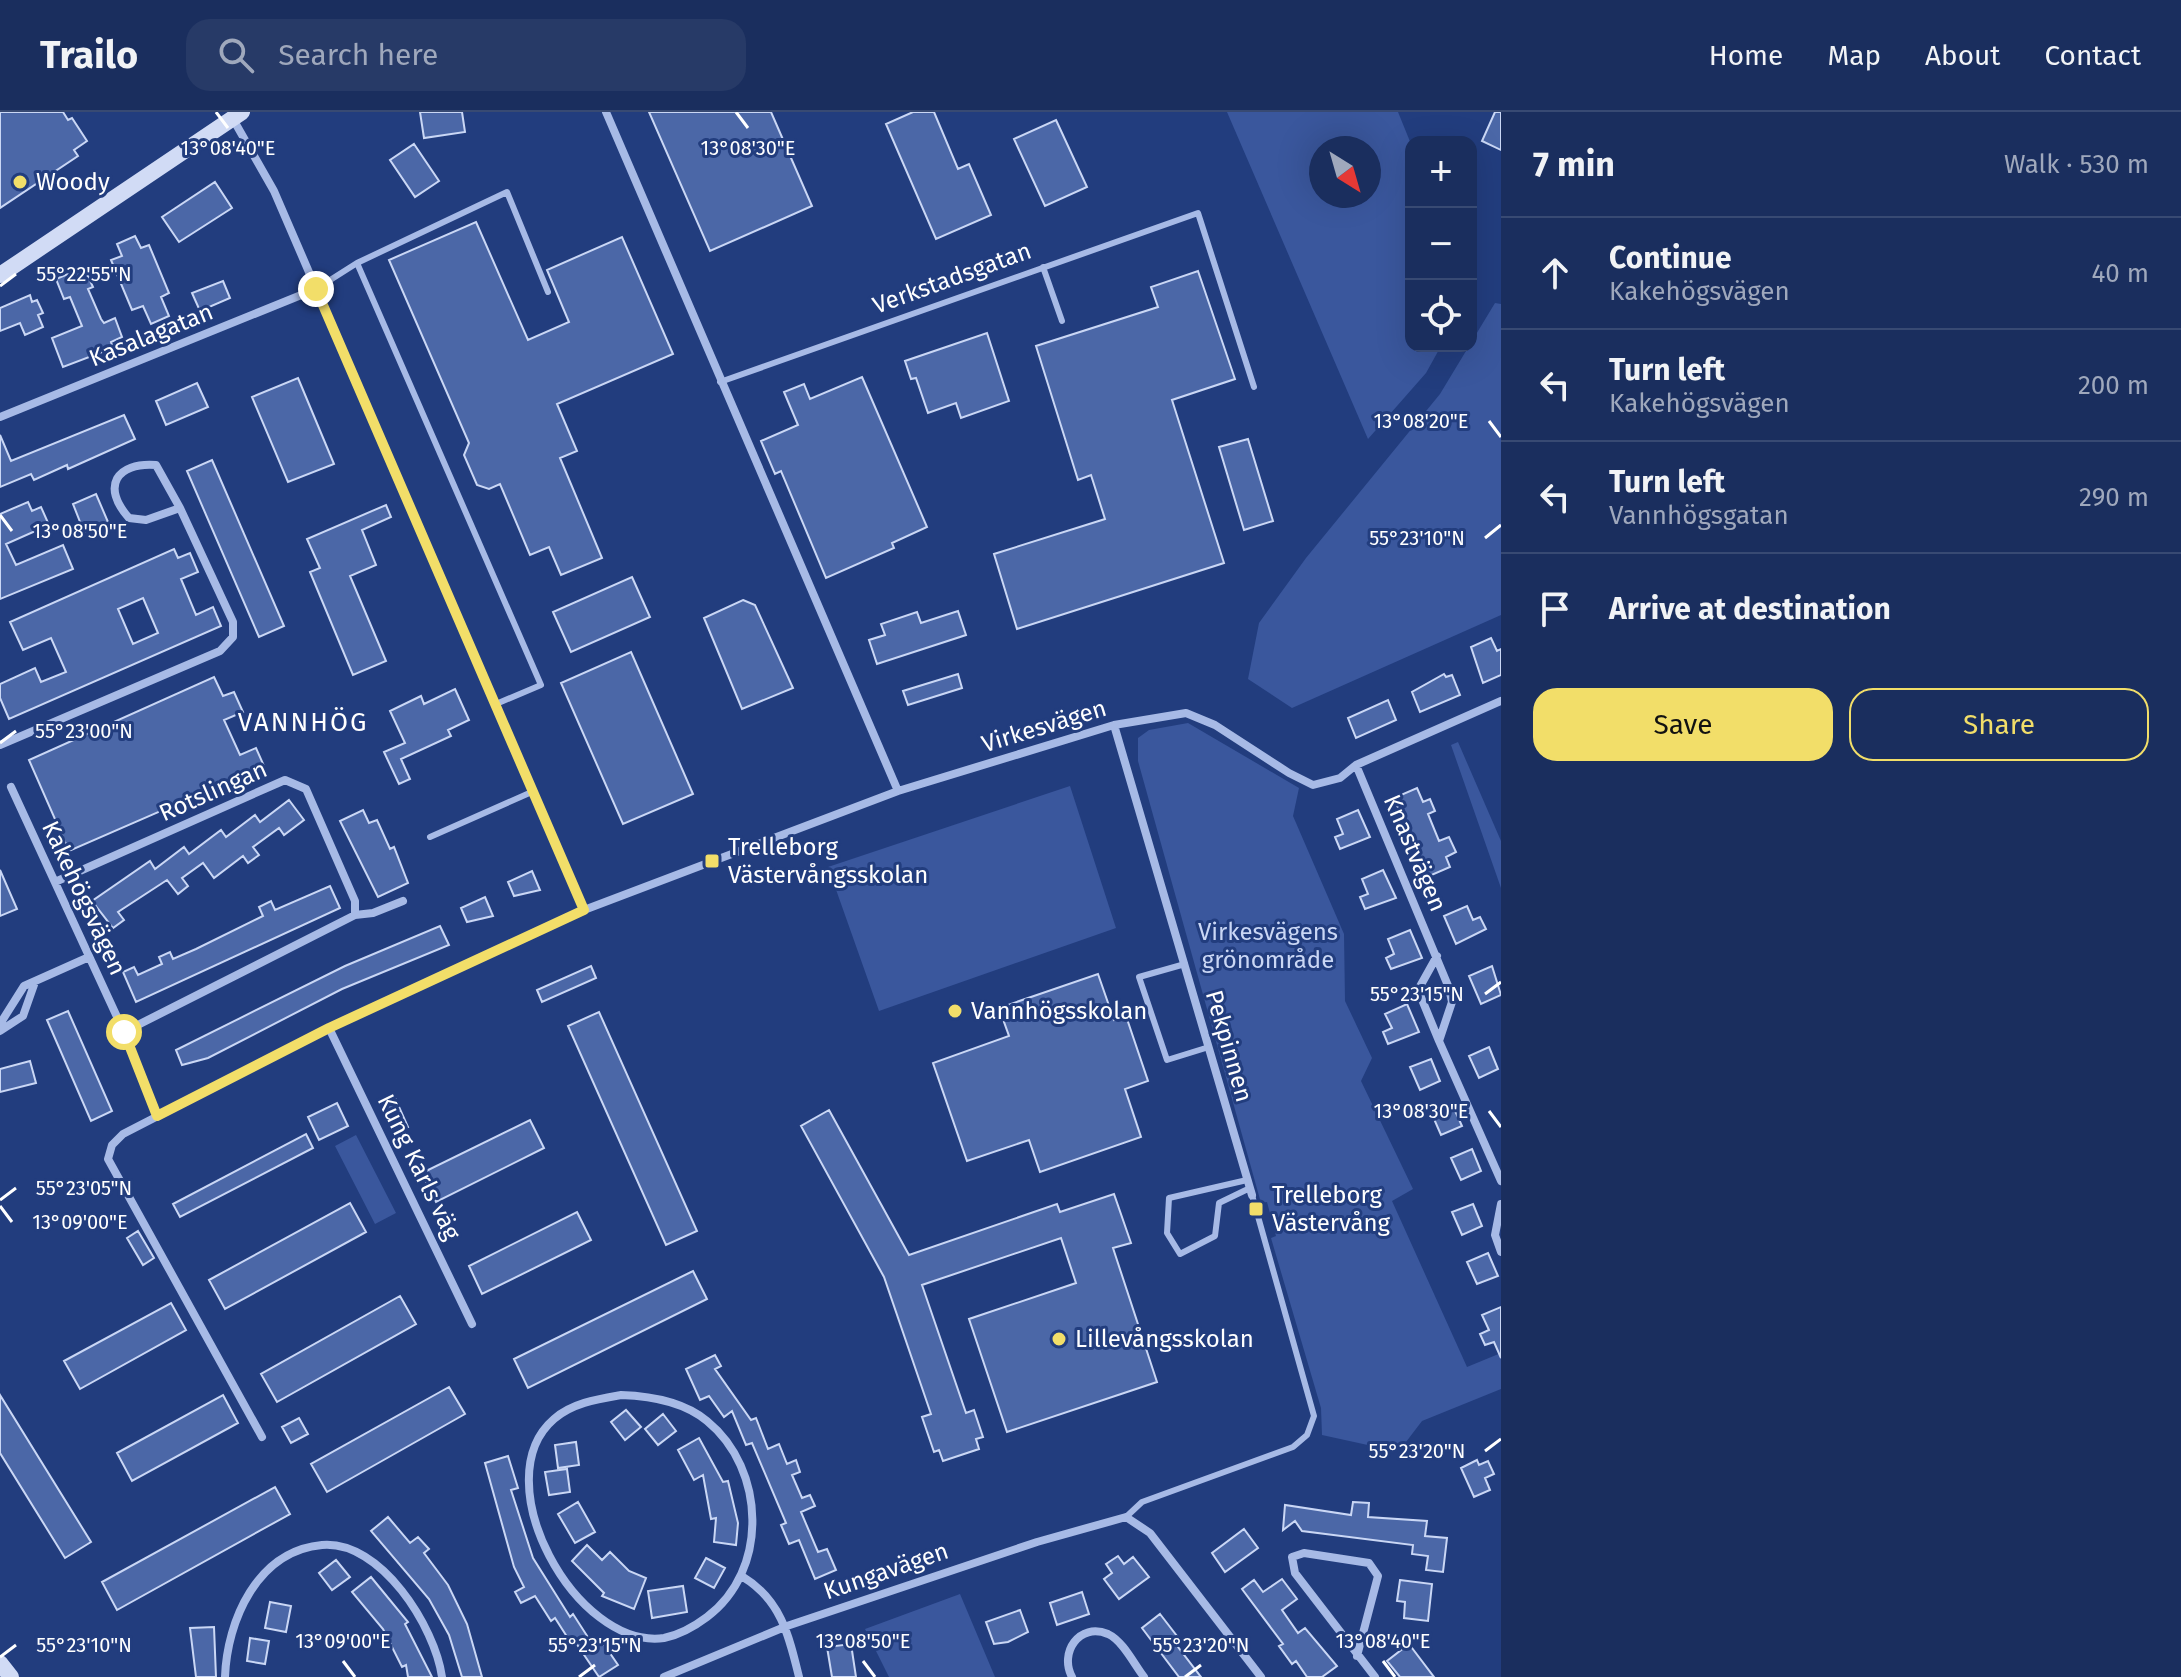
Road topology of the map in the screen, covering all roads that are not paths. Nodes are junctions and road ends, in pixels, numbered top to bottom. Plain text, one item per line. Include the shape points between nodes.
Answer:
1 (606, 112) edge
2 (237, 115) edge
3 (357, 263) junction
4 (1043, 267) junction
5 (0, 275) edge
6 (316, 289) junction
7 (548, 292) dead end
8 (1062, 321) dead end
9 (720, 382) junction
10 (1254, 387) dead end
11 (0, 417) edge
12 (180, 508) junction
13 (1501, 701) edge
14 (496, 704) junction
15 (1114, 725) junction
16 (0, 745) edge
17 (1356, 765) junction
18 (11, 787) dead end
19 (534, 791) junction
20 (898, 791) junction
21 (430, 837) dead end
22 (55, 882) junction
23 (403, 901) dead end
24 (584, 910) junction
25 (355, 915) junction
26 (1437, 956) junction
27 (89, 957) junction
28 (1185, 964) junction
29 (35, 982) junction
30 (0, 1024) edge
31 (329, 1028) junction
32 (0, 1031) edge
33 (124, 1032) junction
34 (1439, 1041) junction
35 (1209, 1047) junction
36 (157, 1116) junction
37 (1501, 1181) edge
38 (1250, 1187) junction
39 (1501, 1204) edge
40 (1501, 1252) edge
41 (472, 1324) dead end
42 (262, 1437) dead end
43 (1126, 1517) junction
44 (743, 1577) junction
45 (787, 1626) junction
46 (1357, 1656) junction
47 (0, 1663) edge
48 (11, 1677) edge
49 (225, 1677) edge
50 (442, 1677) edge
51 (664, 1677) edge
52 (799, 1677) edge
53 (1072, 1677) edge
54 (1144, 1677) edge
55 (1261, 1677) edge
56 (1375, 1677) edge

1 - 9 street
2 - 5 main road
2 - 6 street
3 - 6 lane
3 - 7 lane via 507,192
3 - 14 lane via 541,685
4 - 8 lane
4 - 9 lane, Verkstadsgatan
4 - 10 lane, Verkstadsgatan via 1198,213
6 - 11 street, Kasalagatan
6 - 14 street
9 - 20 street
12 - 12 street via 156,465 138,464 119,475 112,489 114,502 129,518 146,520
12 - 16 street via 233,622 233,637 220,651
13 - 17 street, Virkesvägen
14 - 19 street
15 - 17 street, Virkesvägen via 1186,713 1313,785 1340,778
15 - 20 street, Virkesvägen
15 - 28 street, Pekpinnen
17 - 26 street, Knastvägen
18 - 22 street, Kakehögsvägen
19 - 21 lane
19 - 24 street
20 - 24 street, Virkesvägen
22 - 25 street, Rotslingan via 285,780 306,789 355,901
22 - 27 street, Kakehögsvägen
23 - 25 street
24 - 31 street
25 - 33 street
26 - 34 street, Knastvägen via 1452,1002
26 - 34 street via 1418,990
27 - 29 street
27 - 33 street, Kakehögsvägen
28 - 35 street, Pekpinnen
28 - 35 lane via 1139,977 1167,1060
29 - 30 street via 24,986
29 - 32 street via 23,1016
31 - 36 street
31 - 41 street, Kung Karls väg
33 - 36 street, Kakehögsvägen
34 - 37 street
35 - 38 street, Pekpinnen
36 - 42 street via 123,1134 108,1159
38 - 38 lane via 1169,1198 1167,1233 1180,1254 1215,1236 1219,1203
38 - 43 lane via 1314,1416 1307,1435 1293,1447 1142,1502
39 - 40 street via 1495,1235
43 - 45 street, Kungavägen
43 - 55 street via 1150,1533
44 - 44 street via 753,1518 750,1488 729,1446 707,1421 681,1405 621,1395 582,1403 552,1419 530,1460 528,1484 551,1561 586,1607 612,1628 636,1637 665,1638 693,1627 720,1607
44 - 45 street via 763,1589
45 - 51 street, Kungavägen
45 - 52 street
46 - 46 street via 1295,1573 1292,1557 1304,1553 1369,1563 1378,1576
46 - 56 street
47 - 48 main road
49 - 50 street via 228,1640 255,1583 300,1551 324,1545 358,1553 390,1578 423,1624
53 - 54 street via 1070,1644 1094,1631 1109,1634

